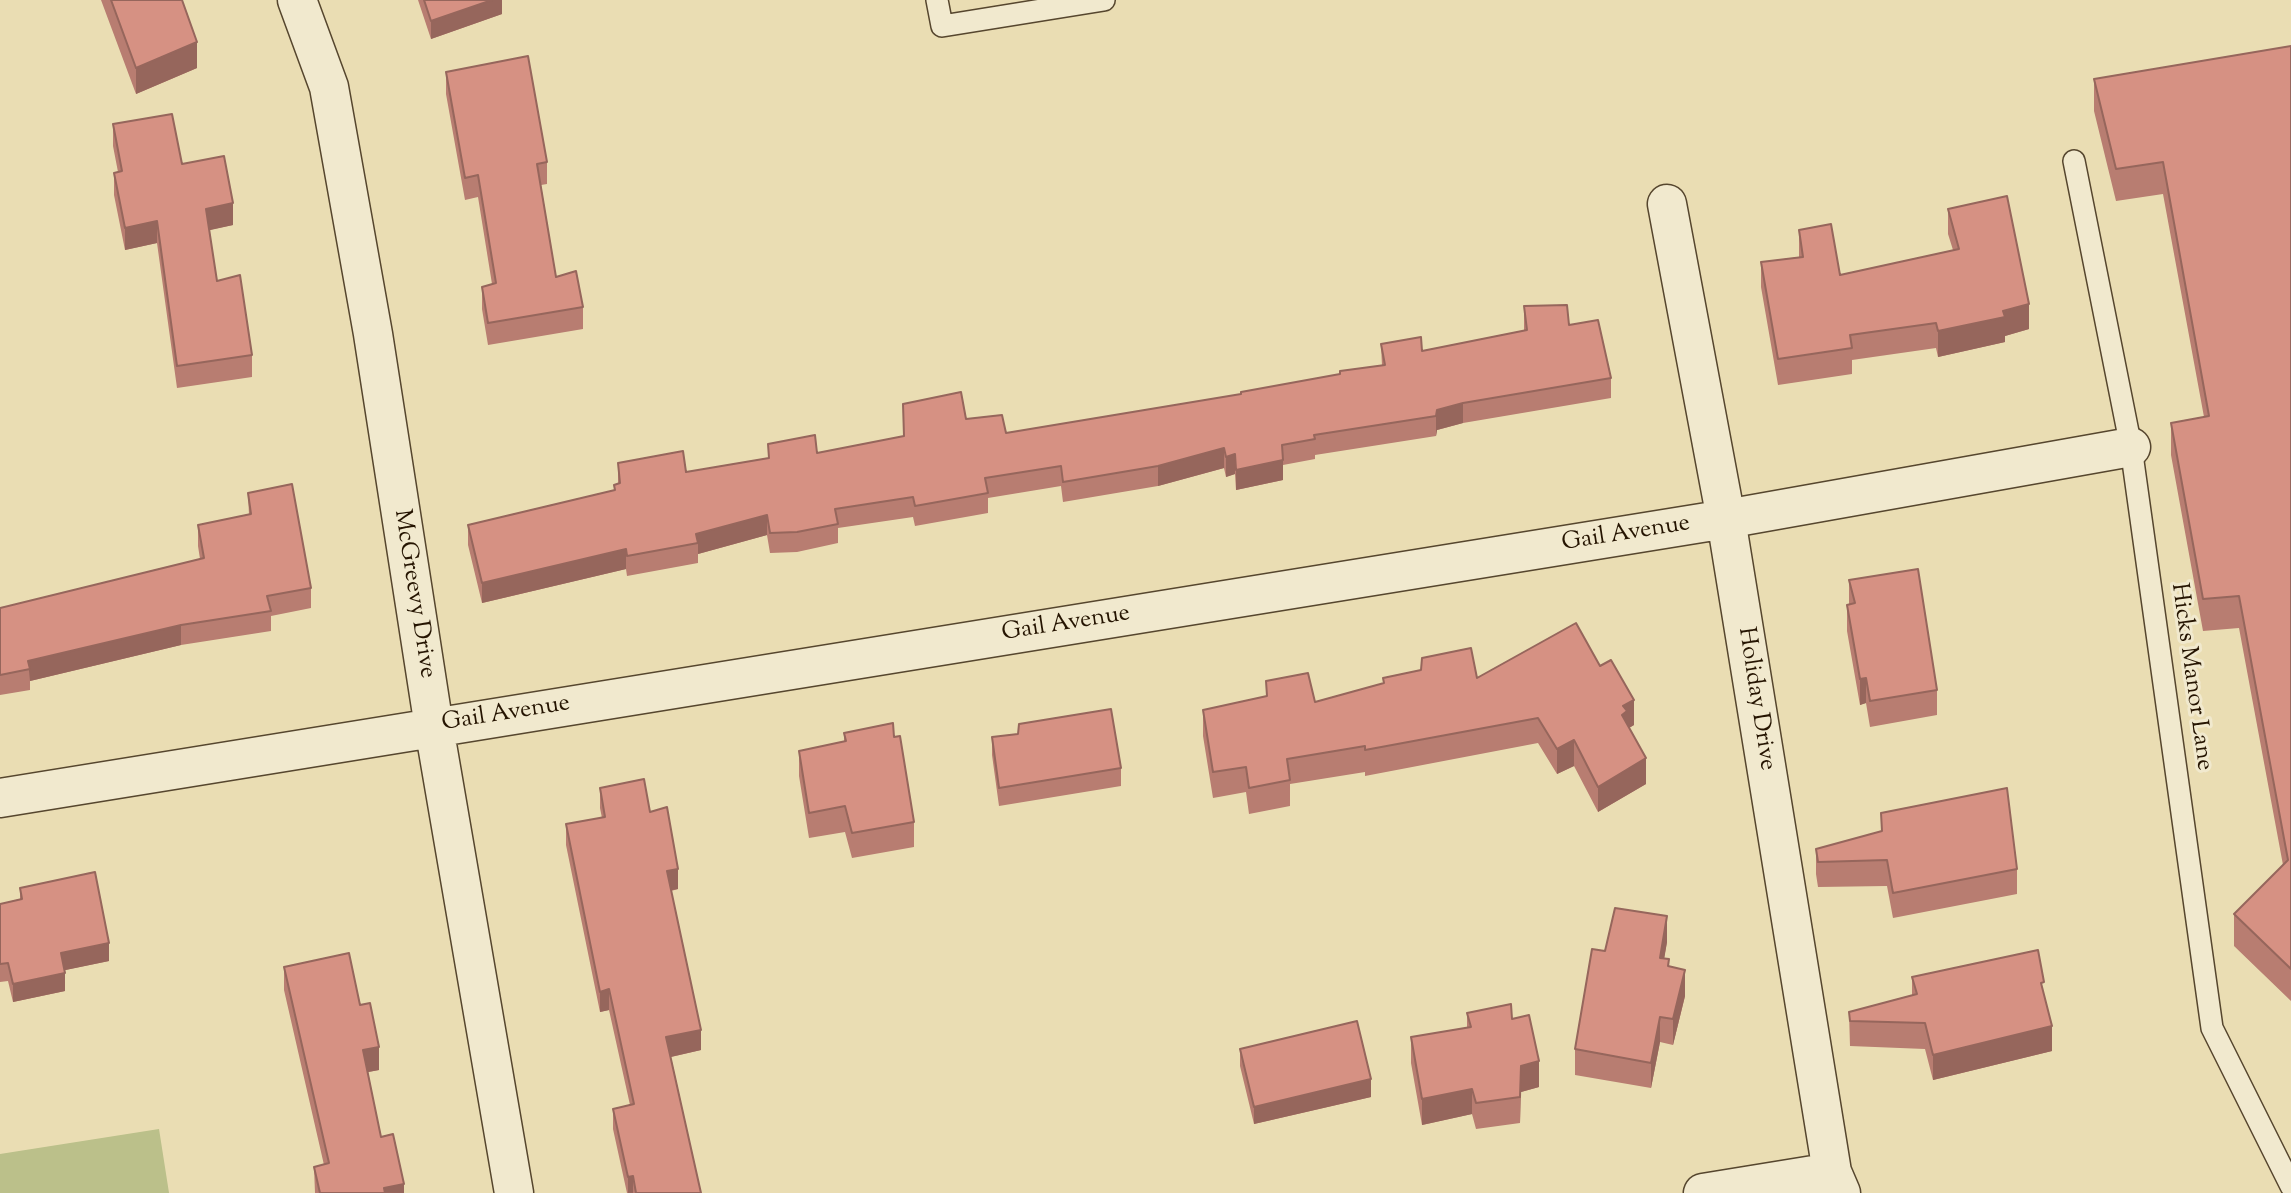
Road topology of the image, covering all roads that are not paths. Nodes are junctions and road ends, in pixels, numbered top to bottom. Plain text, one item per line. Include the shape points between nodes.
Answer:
1 (297, 0) edge
2 (937, 0) edge
3 (1104, 0) edge
4 (2074, 161) dead end
5 (1667, 204) dead end
6 (2131, 447) junction
7 (1726, 519) junction
8 (434, 727) junction
9 (0, 797) edge
10 (1836, 1182) edge
11 (2291, 1186) edge
12 (514, 1193) edge
13 (1703, 1193) edge

1 - 8 street, McGreevy Drive via 329,88 373,334
2 - 3 lane via 942,26
4 - 6 lane, Hicks Manor Lane
5 - 7 street, Holiday Drive
6 - 7 street, Gail Avenue
6 - 11 lane, Hicks Manor Lane via 2212,1027
7 - 8 street, Gail Avenue
7 - 10 street, Holiday Drive
8 - 9 street, Gail Avenue
8 - 12 street, McGreevy Drive
10 - 13 street

